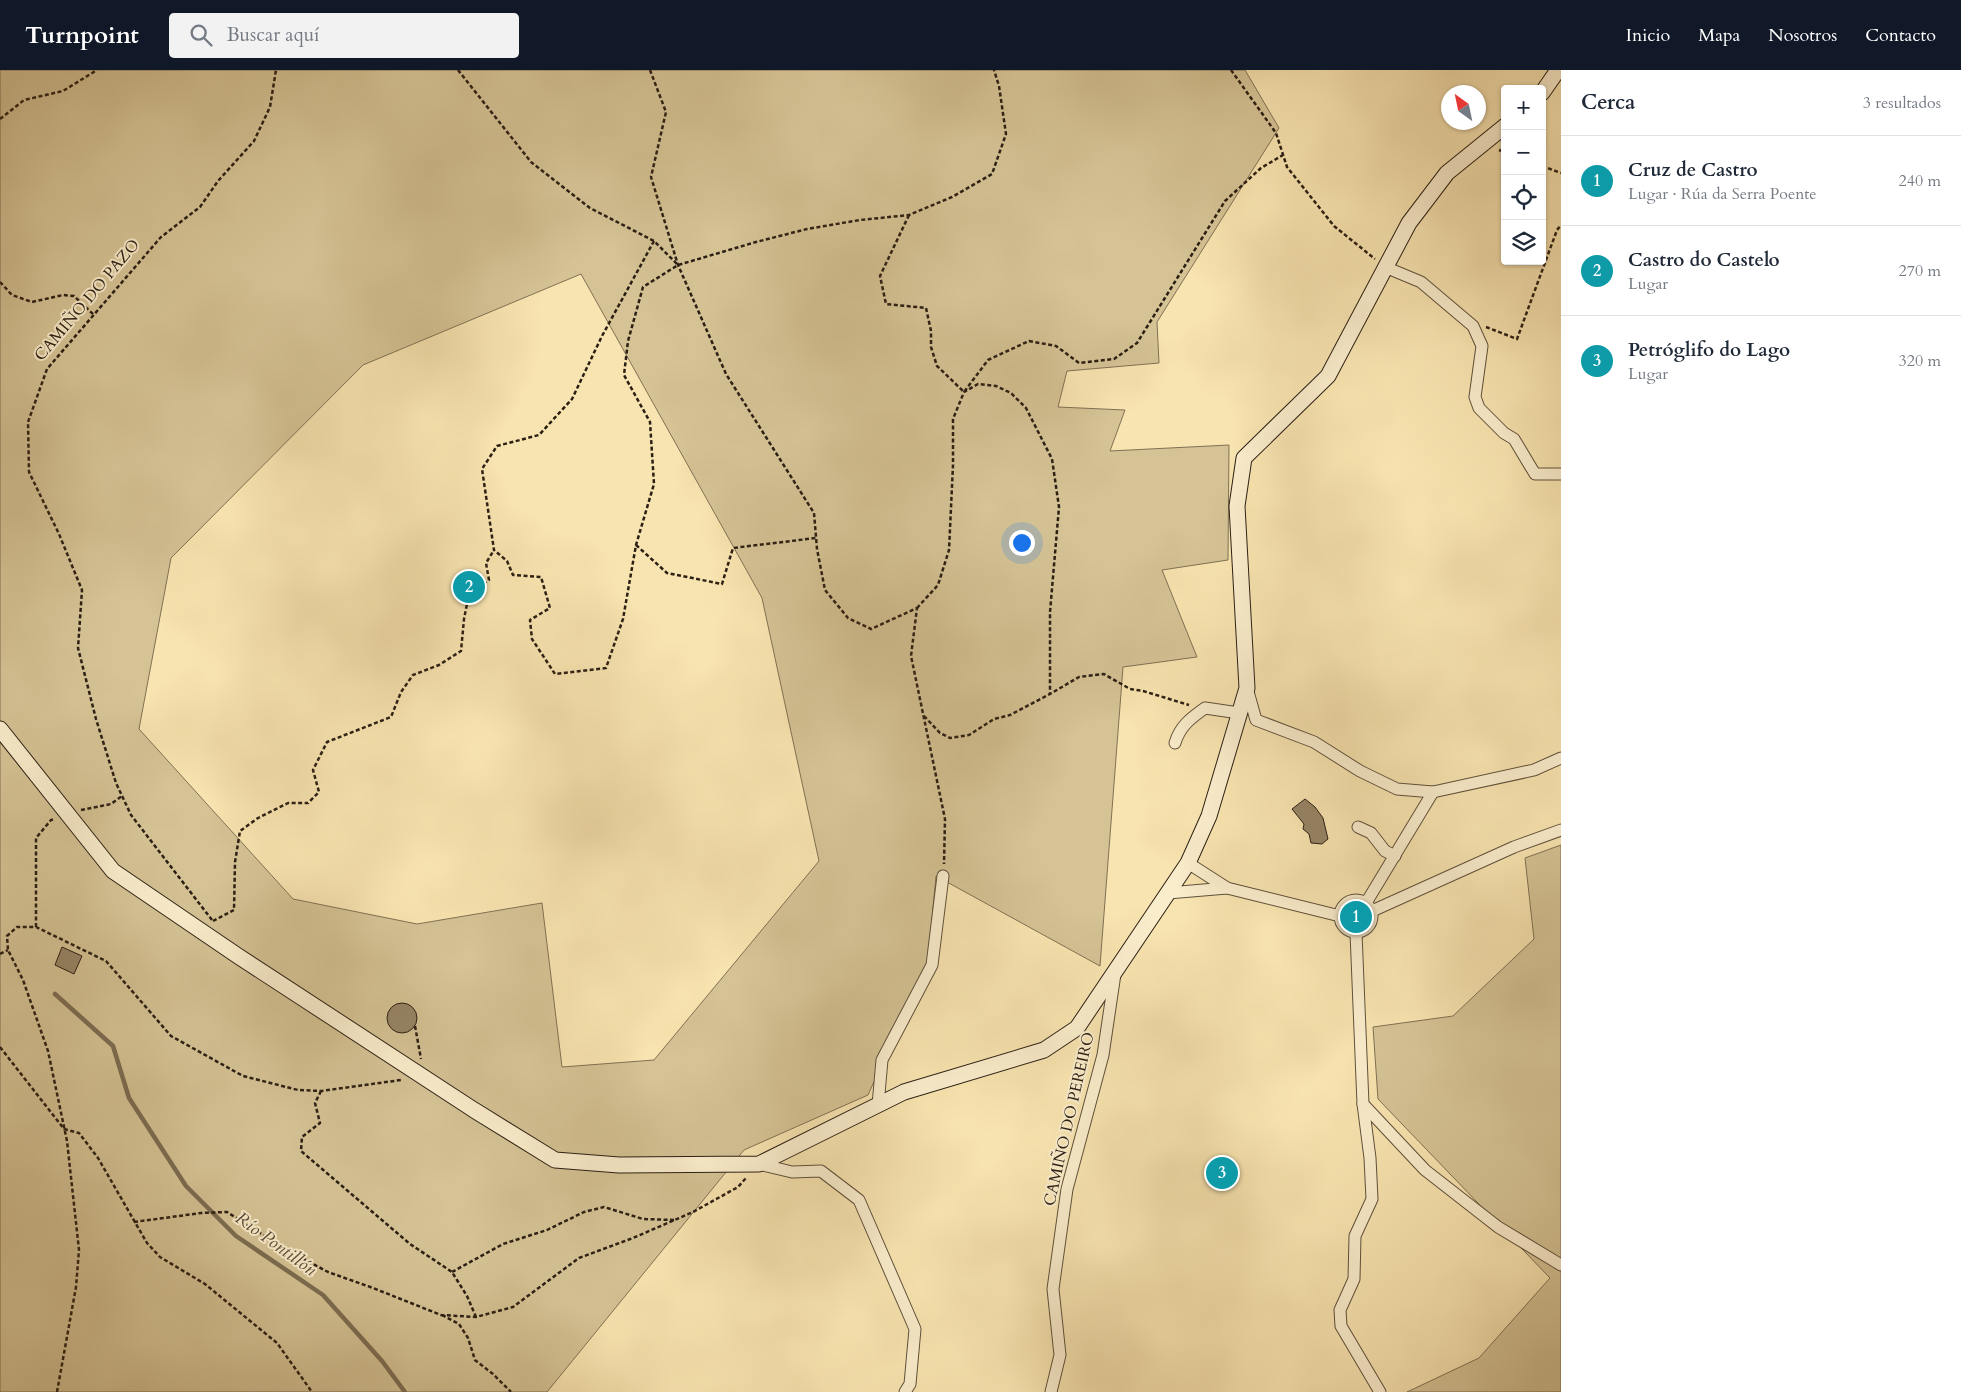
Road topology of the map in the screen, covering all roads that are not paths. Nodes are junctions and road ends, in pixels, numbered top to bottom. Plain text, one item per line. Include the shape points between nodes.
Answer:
1 (1558, 70) edge
2 (1546, 87) edge
3 (1501, 129) edge
4 (1385, 267) junction
5 (1561, 474) edge
6 (1246, 688) junction
7 (1239, 713) junction
8 (0, 729) edge
9 (1175, 743) dead end
10 (1561, 758) edge
11 (1434, 792) junction
12 (1358, 827) dead end
13 (1561, 830) edge
14 (1395, 856) junction
15 (1188, 863) junction
16 (943, 876) road end
17 (1227, 888) junction
18 (1168, 893) junction
19 (1369, 907) junction
20 (1340, 916) junction
21 (1356, 932) junction
22 (1116, 971) junction
23 (1363, 1104) junction
24 (878, 1106) junction
25 (759, 1164) junction
26 (1561, 1265) edge
27 (904, 1392) edge
28 (1051, 1392) edge
29 (1380, 1392) edge

1 - 2 street
3 - 4 street via 1447,173 1408,223
4 - 5 street via 1421,282 1473,326 1482,346 1475,397 1479,408 1514,439 1535,474
4 - 6 street via 1328,376 1244,458 1237,506
6 - 7 street
6 - 11 street via 1256,720 1314,742 1396,789
7 - 9 street via 1205,708 1188,719
7 - 15 street via 1209,816
8 - 25 street via 113,871 209,927 424,1077 555,1160 619,1165
10 - 11 street via 1534,770
11 - 14 street
12 - 14 street via 1371,833 1385,851
13 - 19 street
14 - 19 street
15 - 17 street
15 - 18 street
16 - 24 street via 932,965 882,1060
17 - 18 street
17 - 20 street
18 - 22 street
19 - 20 street via 1362,901 1351,900 1343,906
19 - 21 street via 1370,926
20 - 21 street via 1346,930
21 - 23 street
22 - 24 street via 1077,1028 1044,1050 904,1092
22 - 28 street, CAMIÑO DO PEREIRO via 1103,1055 1067,1189 1053,1290 1060,1355
23 - 26 street via 1426,1170 1498,1226
23 - 29 street via 1372,1199 1355,1236 1354,1279 1340,1310 1341,1326
24 - 25 street
25 - 27 street via 792,1172 821,1171 859,1200 915,1329 910,1384

